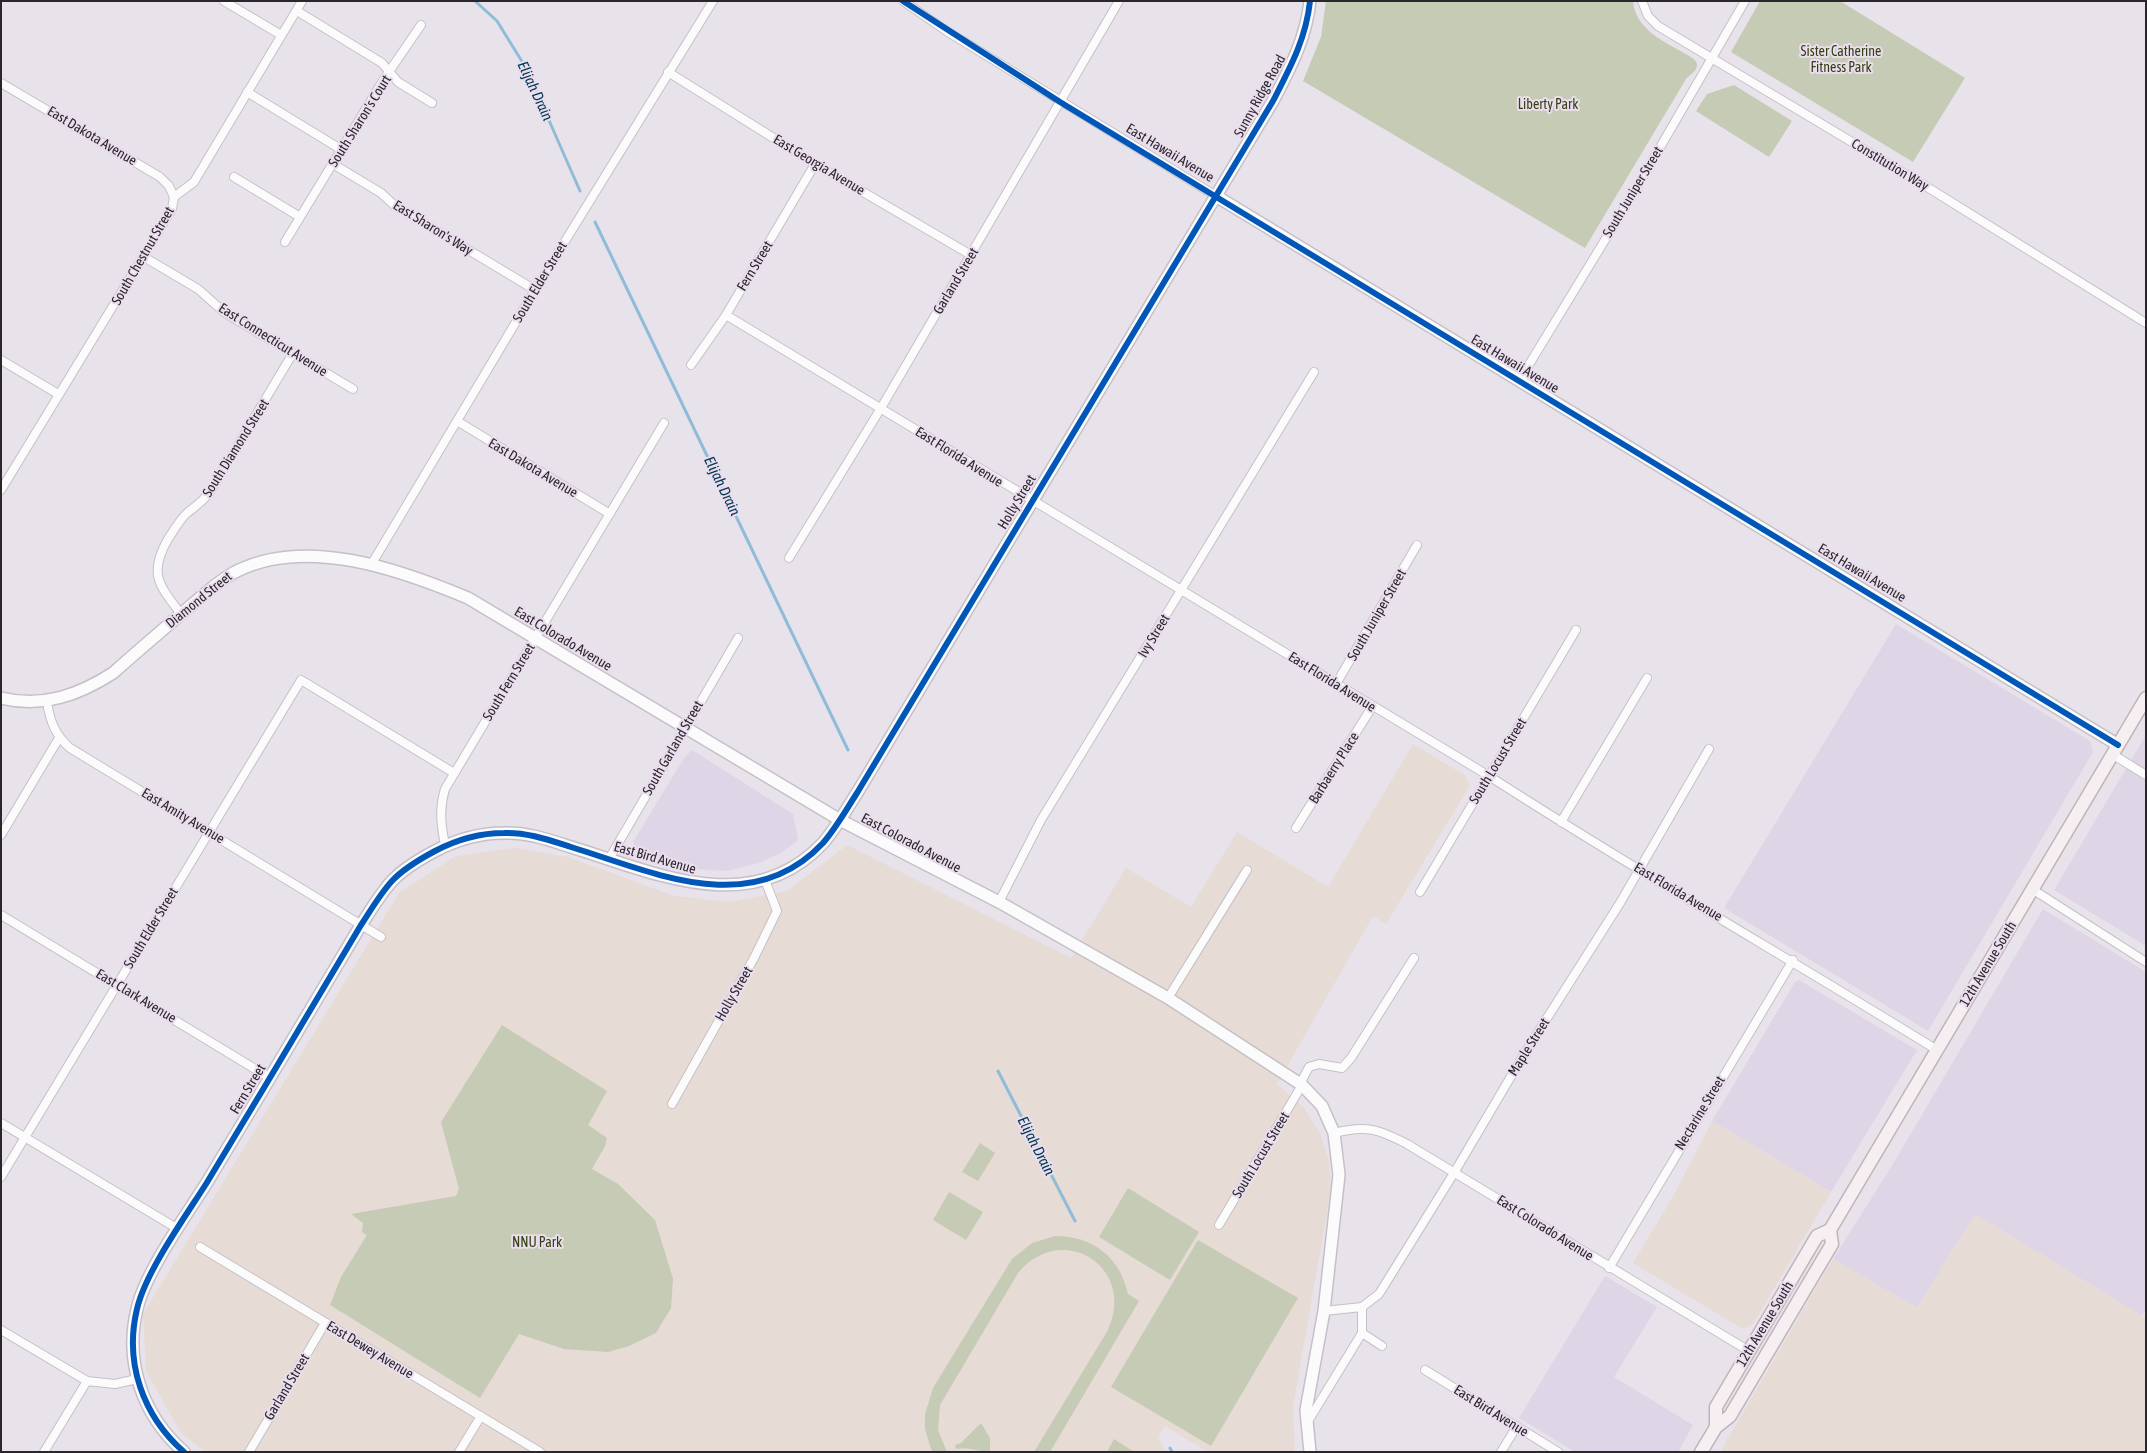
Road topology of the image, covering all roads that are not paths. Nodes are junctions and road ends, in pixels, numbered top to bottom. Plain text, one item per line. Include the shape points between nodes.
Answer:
1 (224, 1) edge
2 (302, 1) edge
3 (713, 1) edge
4 (903, 1) edge
5 (1119, 1) edge
6 (1310, 1) edge
7 (1642, 1) edge
8 (1745, 1) edge
9 (915, 4) edge
10 (296, 11) junction
11 (421, 25) dead end
12 (281, 35) junction
13 (1712, 58) junction
14 (668, 72) junction
15 (390, 73) junction
16 (1, 83) edge
17 (247, 92) junction
18 (1060, 102) junction
19 (432, 103) dead end
20 (342, 150) junction
21 (333, 164) junction
22 (815, 164) junction
23 (234, 177) dead end
24 (1216, 196) junction
25 (174, 197) junction
26 (300, 217) junction
27 (285, 242) dead end
28 (971, 255) junction
29 (144, 257) junction
30 (535, 290) junction
31 (726, 316) junction
32 (2146, 323) edge
33 (293, 354) junction
34 (1, 360) edge
35 (691, 365) dead end
36 (1314, 372) dead end
37 (1519, 381) junction
38 (353, 389) dead end
39 (58, 394) junction
40 (881, 408) junction
41 (457, 421) junction
42 (664, 422) dead end
43 (1, 490) edge
44 (1031, 502) junction
45 (610, 514) junction
46 (1417, 545) dead end
47 (789, 558) dead end
48 (371, 565) junction
49 (1180, 591) junction
50 (181, 614) junction
51 (1576, 630) dead end
52 (536, 637) junction
53 (738, 638) dead end
54 (1647, 678) dead end
55 (1336, 684) junction
56 (1, 698) edge
57 (2146, 698) edge
58 (47, 702) junction
59 (1372, 707) junction
60 (687, 728) junction
61 (59, 738) junction
62 (1709, 749) dead end
63 (2115, 750) junction
64 (454, 773) junction
65 (2146, 775) edge
66 (1489, 776) junction
67 (840, 820) junction
68 (1561, 822) junction
69 (1296, 828) dead end
70 (209, 832) junction
71 (1, 835) edge
72 (446, 845) junction
73 (609, 859) junction
74 (1639, 869) junction
75 (1247, 870) dead end
76 (765, 880) junction
77 (2032, 890) junction
78 (1420, 892) dead end
79 (999, 902) junction
80 (1, 915) edge
81 (361, 925) junction
82 (381, 936) dead end
83 (1414, 958) dead end
84 (1793, 960) junction
85 (2146, 962) edge
86 (117, 985) junction
87 (1168, 998) junction
88 (1937, 1050) junction
89 (270, 1078) junction
90 (1301, 1084) junction
91 (672, 1104) dead end
92 (1, 1123) edge
93 (1334, 1133) junction
94 (25, 1137) junction
95 (1454, 1173) junction
96 (1, 1178) edge
97 (1219, 1225) dead end
98 (178, 1229) junction
99 (1830, 1230) junction
100 (200, 1247) dead end
101 (1609, 1268) junction
102 (1362, 1307) junction
103 (1324, 1311) junction
104 (325, 1323) junction
105 (1, 1330) edge
106 (1362, 1334) junction
107 (1382, 1346) dead end
108 (1749, 1351) junction
109 (1425, 1370) dead end
110 (136, 1379) junction
111 (86, 1381) junction
112 (481, 1416) junction
113 (1307, 1424) junction
114 (1517, 1426) junction
115 (1716, 1427) junction
116 (44, 1452) edge
117 (184, 1452) edge
118 (249, 1452) edge
119 (460, 1452) edge
120 (540, 1452) edge
121 (1310, 1452) edge
122 (1501, 1452) edge
123 (1558, 1452) edge
124 (1701, 1452) edge

1 - 12 street
2 - 10 street, South Chestnut Street
3 - 14 street, South Elder Street
4 - 9 street, East Hawaii Avenue
5 - 18 street, Garland Street
6 - 24 street, Sunny Ridge Road via 1307,26 1298,52 1273,101
7 - 13 street, Constitution Way via 1648,16 1658,26
8 - 13 street, South Juniper Street
9 - 18 street, East Hawaii Avenue via 948,32
10 - 12 street, South Chestnut Street
10 - 15 street via 382,63
11 - 15 street, South Sharon's Court
12 - 17 street, South Chestnut Street
13 - 32 street, Constitution Way via 1927,186
13 - 37 street, South Juniper Street
14 - 22 street, East Georgia Avenue
14 - 30 street, South Elder Street
15 - 19 street via 398,82
15 - 20 street, South Sharon's Court
16 - 25 street, East Dakota Avenue via 160,177 170,186
17 - 20 street
17 - 25 street, South Chestnut Street via 194,182
18 - 24 street, East Hawaii Avenue
18 - 28 street, Garland Street
20 - 21 street, South Sharon's Court
21 - 26 street, South Sharon's Court
21 - 30 street, East Sharon's Way via 381,193 394,205
22 - 28 street, East Georgia Avenue
22 - 31 street, Fern Street
23 - 26 street
24 - 37 street, East Hawaii Avenue
24 - 44 street, Holly Street
25 - 29 street, South Chestnut Street via 172,209
26 - 27 street, South Sharon's Court
28 - 40 street, Garland Street
29 - 33 street, East Connecticut Avenue via 198,289 226,313
29 - 39 street, South Chestnut Street
30 - 41 street, South Elder Street
31 - 35 street, Fern Street
31 - 40 street, East Florida Avenue
33 - 38 street, East Connecticut Avenue
33 - 50 street, South Diamond Street via 214,487 177,525 158,558 156,576
34 - 39 street
36 - 49 street, Ivy Street
37 - 63 street, East Hawaii Avenue
39 - 43 street, South Chestnut Street
40 - 44 street, East Florida Avenue
40 - 47 street, Garland Street
41 - 45 street, East Dakota Avenue
41 - 48 street, South Elder Street
42 - 45 street, South Fern Street
44 - 49 street, East Florida Avenue
44 - 67 street, Holly Street
45 - 52 street, South Fern Street
46 - 55 street, South Juniper Street
48 - 50 street, Diamond Street via 304,556 259,562 236,571
48 - 52 street, East Colorado Avenue via 468,598
49 - 55 street, East Florida Avenue
49 - 79 street, Ivy Street via 1041,820
50 - 58 street, Diamond Street via 107,677 74,694
51 - 66 street, South Locust Street
52 - 60 street, East Colorado Avenue
52 - 64 street, South Fern Street
53 - 60 street, South Garland Street
54 - 68 street
55 - 59 street, East Florida Avenue
56 - 58 street via 14,702
57 - 63 main road, 12th Avenue South
58 - 61 street, East Amity Avenue via 49,719
59 - 66 street, East Florida Avenue
59 - 69 street, Barbaerry Place
60 - 67 street, East Colorado Avenue
60 - 73 street, South Garland Street
61 - 70 street, East Amity Avenue via 70,748
61 - 71 street
62 - 74 street, Maple Street
63 - 65 street
63 - 77 main road, 12th Avenue South
64 - 70 street, South Elder Street via 301,680
64 - 72 street, South Fern Street via 441,803 440,823
66 - 68 street, East Florida Avenue
66 - 78 street, South Locust Street
67 - 76 street, East Bird Avenue via 822,843 798,864
67 - 79 street, East Colorado Avenue
68 - 74 street, East Florida Avenue
70 - 81 street, East Amity Avenue
70 - 86 street, South Elder Street
72 - 73 street, East Bird Avenue via 476,836 533,835
72 - 81 street, Fern Street via 418,859 392,881
73 - 76 street, East Bird Avenue via 682,882 722,886
74 - 84 street, East Florida Avenue
74 - 95 street, Maple Street
75 - 87 street
76 - 91 street, Holly Street via 777,911
77 - 85 street
77 - 88 main road, 12th Avenue South
79 - 87 street, East Colorado Avenue
80 - 86 street, East Clark Avenue
81 - 82 street, East Amity Avenue
81 - 89 street, Fern Street
83 - 90 street, South Locust Street via 1351,1058 1342,1068 1318,1064 1309,1067
84 - 88 street, East Florida Avenue
84 - 101 street, Nectarine Street
86 - 89 street, East Clark Avenue
86 - 94 street, South Elder Street
87 - 90 street, East Colorado Avenue
88 - 99 main road, 12th Avenue South
89 - 98 street, Fern Street
90 - 93 street via 1322,1106
90 - 97 street, South Locust Street
92 - 94 street
93 - 95 street, East Colorado Avenue via 1353,1128 1380,1130
93 - 103 street via 1339,1174
94 - 96 street, South Elder Street
94 - 98 street
95 - 101 street, East Colorado Avenue
95 - 102 street, Maple Street via 1379,1294
98 - 110 street, Fern Street via 144,1289 137,1309 132,1347
99 - 108 main road, 12th Avenue South via 1817,1236
99 - 115 main road, 12th Avenue South via 1832,1244 1827,1253 1730,1416
100 - 104 street, East Dewey Avenue
101 - 108 street, East Colorado Avenue
102 - 103 street
102 - 106 street
103 - 113 street via 1306,1410
104 - 112 street, East Dewey Avenue
104 - 118 street, Garland Street
105 - 111 street
106 - 107 street
106 - 113 street
108 - 115 main road, 12th Avenue South via 1716,1407
109 - 114 street, East Bird Avenue
110 - 111 street via 115,1384
110 - 117 street, Fern Street via 151,1413
111 - 116 street
112 - 119 street
112 - 120 street, East Dewey Avenue
113 - 121 street
114 - 122 street
114 - 123 street, East Bird Avenue
115 - 124 main road, 12th Avenue South

